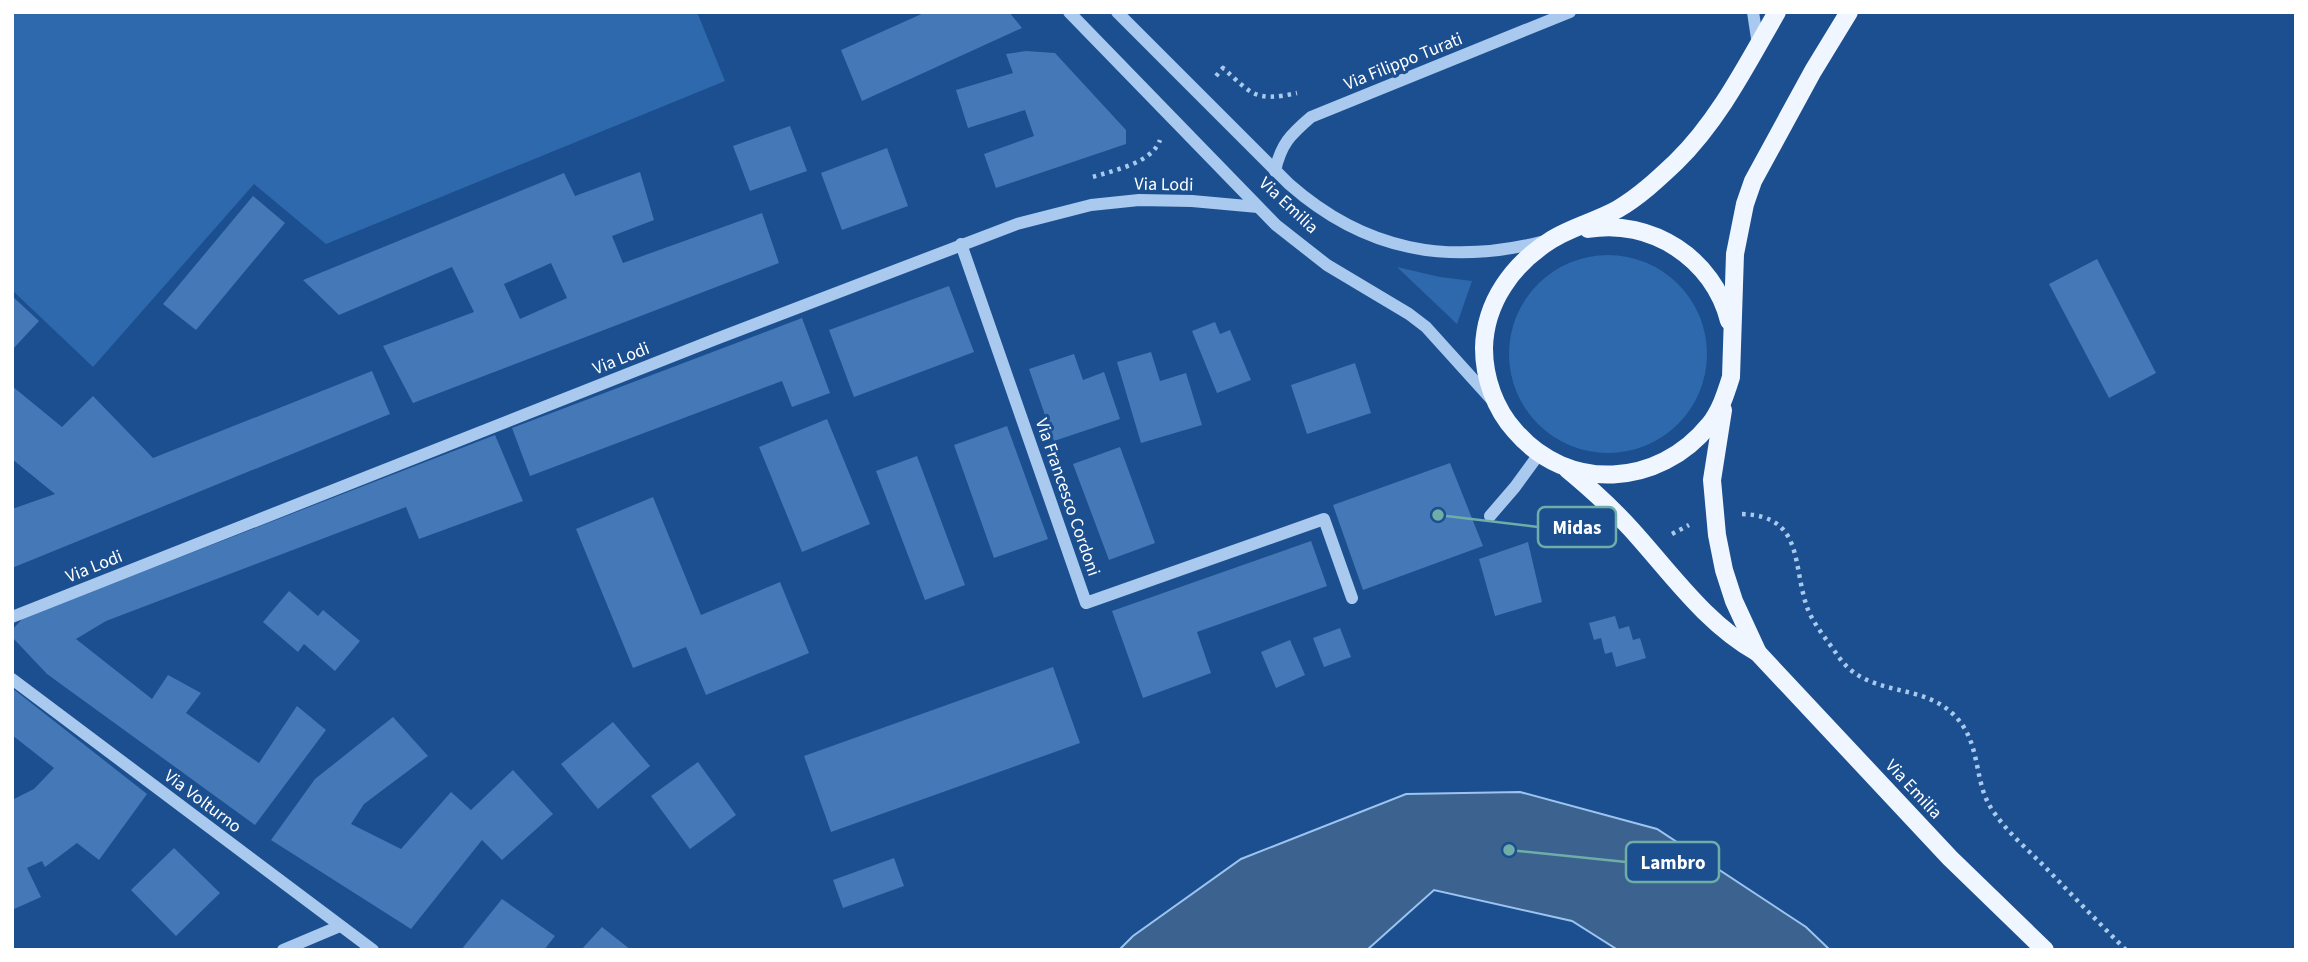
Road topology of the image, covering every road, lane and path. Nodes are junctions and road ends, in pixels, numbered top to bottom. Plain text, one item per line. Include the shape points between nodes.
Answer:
1 (1069, 12) edge
2 (1117, 12) edge
3 (1570, 12) edge
4 (1753, 12) edge
5 (1777, 12) edge
6 (1849, 12) edge
7 (1758, 45) junction
8 (1275, 171) junction
9 (1258, 207) junction
10 (1560, 236) junction
11 (961, 244) junction
12 (1733, 341) junction
13 (1726, 394) junction
14 (1497, 407) junction
15 (1539, 454) junction
16 (1564, 467) junction
17 (1490, 516) dead end
18 (1714, 517) junction
19 (1649, 550) junction
20 (1352, 598) dead end
21 (12, 617) edge
22 (1758, 653) junction
23 (12, 679) edge
24 (340, 926) junction
25 (282, 950) edge
26 (373, 950) edge
27 (2045, 950) edge
28 (2126, 950) edge

1 - 9 street, Via Emilia
2 - 8 street, Via Emilia
3 - 8 street, Via Filippo Turati via 1311,117 1280,149
4 - 7 street
5 - 7 main road
6 - 12 main road via 1753,181 1735,254
7 - 10 main road via 1678,160 1638,196
8 - 10 street, Via Emilia via 1336,218 1402,246 1481,253
9 - 11 street, Via Lodi via 1174,200 1108,202 1035,218
9 - 14 street, Via Emilia via 1308,251 1426,327
10 - 12 main road via 1605,226 1643,231 1678,247 1706,272 1725,304
10 - 14 main road via 1518,266 1500,291 1489,318 1484,348 1487,379
11 - 20 street, Via Francesco Cordoni via 1086,603 1324,519
11 - 21 street, Via Lodi
12 - 13 main road
13 - 16 main road via 1711,423 1688,447 1660,464 1629,474 1596,474
13 - 18 main road, Via Emilia via 1713,464
14 - 15 main road
15 - 16 main road
15 - 17 street
16 - 19 main road, Via Emilia via 1602,499
18 - 19 path via 1692,524
18 - 22 main road, Via Emilia via 1728,585
18 - 28 path via 1755,514 1788,533 1808,609 1840,659 1858,677 1933,699 1953,714 1970,736 1992,811
19 - 22 main road, Via Emilia via 1717,624
22 - 27 main road, Via Emilia via 1950,858
23 - 24 street, Via Volturno
24 - 25 street
24 - 26 street, Via Volturno

